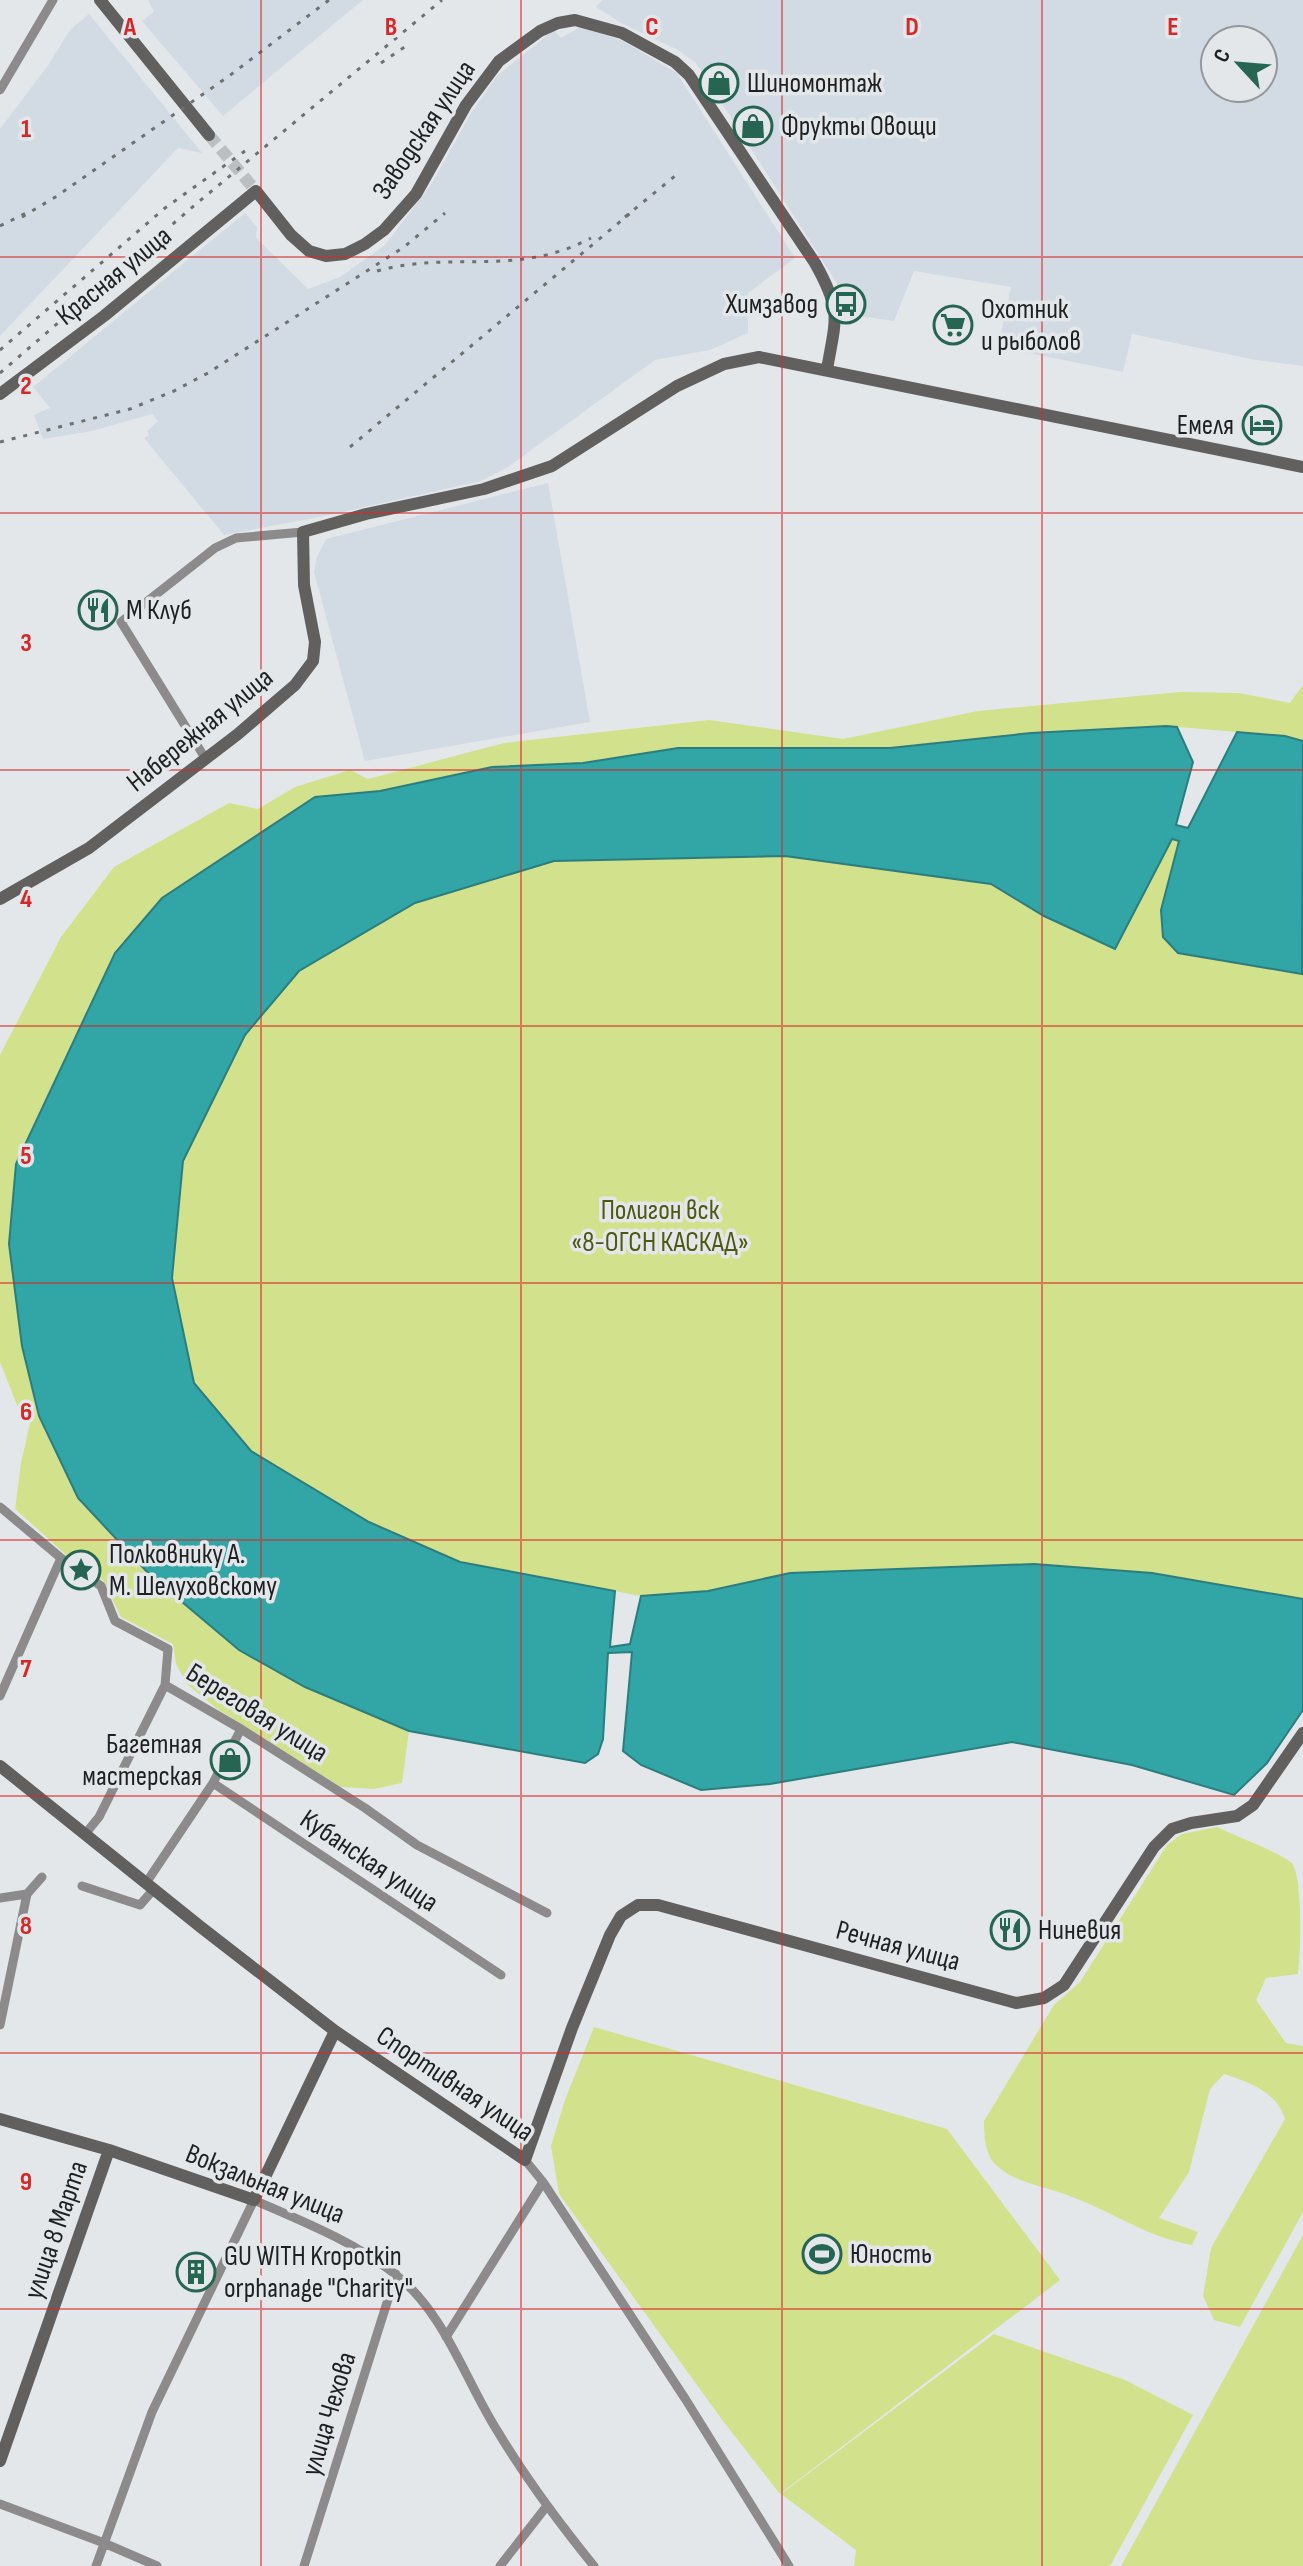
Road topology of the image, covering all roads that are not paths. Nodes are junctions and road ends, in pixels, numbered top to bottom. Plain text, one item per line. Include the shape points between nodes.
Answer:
1 (53, 0) edge
2 (100, 0) edge
3 (0, 90) edge
4 (209, 135) tunnel mouth
5 (256, 191) joint
6 (827, 369) junction
7 (0, 394) edge
8 (1303, 467) edge
9 (303, 532) junction
10 (205, 758) junction
11 (0, 899) edge
12 (0, 1507) edge
13 (61, 1558) junction
14 (165, 1685) junction
15 (0, 1696) edge
16 (241, 1729) junction
17 (1303, 1733) edge
18 (0, 1766) edge
19 (213, 1783) junction
20 (86, 1833) junction
21 (42, 1877) dead end
22 (82, 1886) dead end
23 (150, 1886) junction
24 (27, 1894) junction
25 (0, 1898) edge
26 (547, 1913) dead end
27 (501, 1975) dead end
28 (0, 2025) edge
29 (335, 2031) junction
30 (0, 2119) edge
31 (109, 2150) junction
32 (525, 2160) junction
33 (543, 2182) junction
34 (254, 2200) junction
35 (396, 2274) junction
36 (446, 2337) junction
37 (0, 2461) edge
38 (0, 2504) edge
39 (546, 2507) junction
40 (104, 2543) junction
41 (96, 2566) edge
42 (157, 2566) edge
43 (304, 2566) edge
44 (500, 2566) edge
45 (594, 2566) edge
46 (789, 2566) edge

1 - 3 street
2 - 4 main road
5 - 6 main road, Заводская улица via 309,251 345,254 384,230 416,194 466,105 499,61 558,23 599,25 652,47 689,75 767,189 832,294 836,318
5 - 7 main road, Красная улица
6 - 8 main road
6 - 9 main road via 759,357 724,364 677,386 552,466 484,489
9 - 10 main road, Набережная улица via 313,661 271,708
9 - 10 street via 236,538 215,548 121,622
10 - 11 main road, Набережная улица via 89,848
12 - 13 street, Береговая улица
13 - 14 street, Береговая улица via 101,1586 115,1621 168,1649
13 - 15 street
14 - 16 street, Береговая улица
14 - 20 street
16 - 19 street
16 - 26 street, Береговая улица via 417,1845
17 - 32 main road, Речная улица via 1253,1805 1237,1816 1172,1829 1154,1847 1064,1985 1044,1998 1016,2003 658,1905 638,1905 621,1916 610,1935
18 - 20 main road, Спортивная улица
19 - 23 street
19 - 27 street, Кубанская улица
20 - 23 main road, Спортивная улица
21 - 24 street
22 - 23 street via 140,1905
23 - 29 main road, Спортивная улица
24 - 25 street
24 - 28 street
29 - 32 main road, Спортивная улица
29 - 34 main road
30 - 31 main road, Вокзальная улица
31 - 34 main road, Вокзальная улица
31 - 37 main road, улица 8 Марта
32 - 33 street, Спортивная улица
33 - 36 street
33 - 46 street, Спортивная улица
34 - 35 street, Вокзальная улица
34 - 40 street via 152,2412
35 - 36 street, Вокзальная улица via 425,2303
35 - 43 street, улица Чехова
36 - 39 street, Вокзальная улица via 496,2430
38 - 40 street
39 - 44 street
39 - 45 street, Вокзальная улица
40 - 41 street
40 - 42 street

